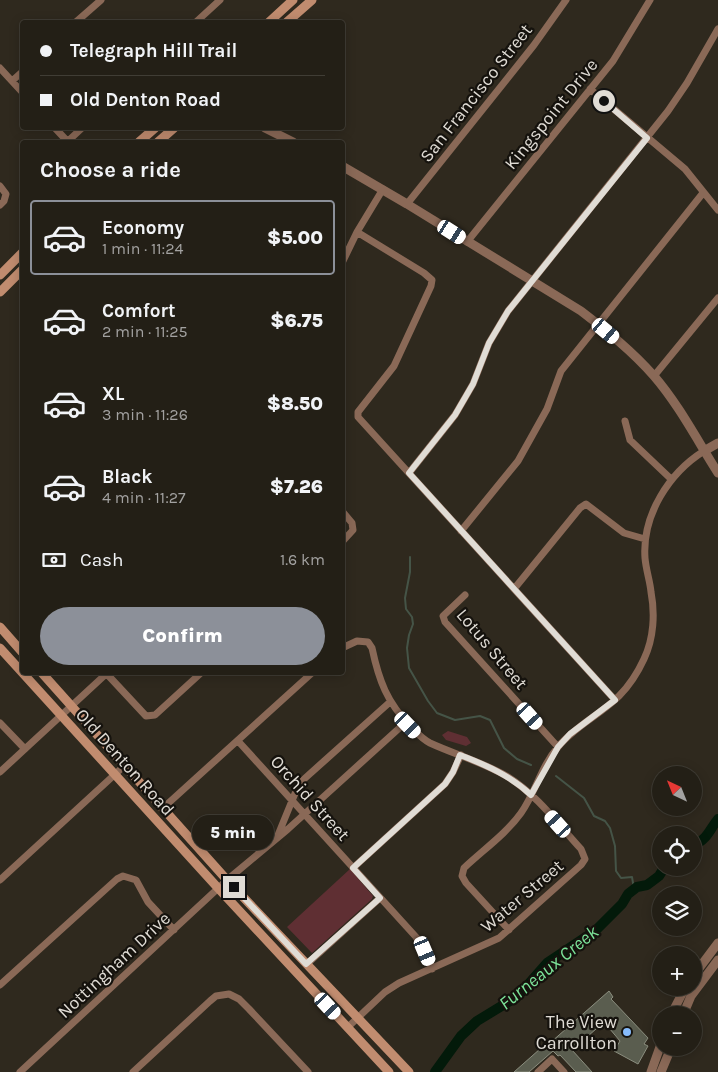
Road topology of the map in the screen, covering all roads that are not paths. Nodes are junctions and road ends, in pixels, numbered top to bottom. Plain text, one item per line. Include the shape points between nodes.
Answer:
1 (100, 0) edge
2 (220, 0) edge
3 (294, 0) edge
4 (312, 0) edge
5 (566, 0) edge
6 (650, 0) edge
7 (78, 20) edge
8 (198, 20) edge
9 (271, 20) edge
10 (289, 20) edge
11 (718, 29) edge
12 (0, 68) edge
13 (20, 74) edge
14 (12, 81) junction
15 (590, 89) junction
16 (20, 90) edge
17 (57, 130) edge
18 (80, 130) edge
19 (153, 130) edge
20 (172, 130) edge
21 (270, 130) edge
22 (647, 138) junction
23 (66, 140) edge
24 (70, 140) edge
25 (141, 140) edge
26 (160, 140) edge
27 (288, 140) edge
28 (345, 168) edge
29 (0, 186) edge
30 (383, 189) junction
31 (702, 193) junction
32 (407, 204) junction
33 (0, 205) edge
34 (718, 210) edge
35 (357, 232) junction
36 (468, 242) junction
37 (20, 254) edge
38 (345, 257) edge
39 (20, 272) edge
40 (0, 275) edge
41 (532, 282) junction
42 (0, 292) edge
43 (718, 298) edge
44 (597, 324) junction
45 (654, 376) junction
46 (625, 421) dead end
47 (718, 443) edge
48 (704, 451) junction
49 (718, 472) edge
50 (409, 473) junction
51 (671, 479) junction
52 (345, 515) edge
53 (461, 531) junction
54 (345, 539) edge
55 (646, 539) junction
56 (514, 589) junction
57 (465, 595) dead end
58 (0, 627) edge
59 (345, 647) edge
60 (0, 648) edge
61 (20, 650) edge
62 (20, 670) edge
63 (24, 675) edge
64 (44, 675) edge
65 (104, 675) edge
66 (108, 675) edge
67 (199, 675) edge
68 (310, 675) edge
69 (615, 700) junction
70 (390, 702) junction
71 (71, 706) junction
72 (61, 716) junction
73 (406, 722) junction
74 (0, 723) edge
75 (238, 741) junction
76 (558, 747) junction
77 (25, 750) junction
78 (460, 755) junction
79 (124, 766) junction
80 (0, 772) edge
81 (114, 775) junction
82 (531, 795) junction
83 (292, 800) junction
84 (162, 808) junction
85 (304, 814) junction
86 (277, 838) junction
87 (353, 868) junction
88 (0, 880) edge
89 (227, 880) junction
90 (218, 888) junction
91 (380, 898) junction
92 (174, 930) junction
93 (509, 930) junction
94 (718, 943) edge
95 (718, 960) edge
96 (306, 964) junction
97 (702, 964) edge
98 (432, 969) junction
99 (0, 985) edge
100 (687, 1006) edge
101 (359, 1017) junction
102 (348, 1027) junction
103 (657, 1056) edge
104 (668, 1056) edge
105 (20, 1072) edge
106 (133, 1072) edge
107 (308, 1072) edge
108 (389, 1072) edge
109 (410, 1072) edge
110 (538, 1072) edge
111 (564, 1072) edge
112 (651, 1072) edge
113 (661, 1072) edge

1 - 7 street
2 - 8 street
3 - 9 main road
4 - 10 main road
5 - 32 street, San Francisco Street
6 - 15 street, Kingspoint Drive via 614,61
11 - 22 street via 687,83
12 - 14 street
13 - 14 street
14 - 16 street
15 - 22 street
15 - 36 street, Kingspoint Drive
17 - 23 street
18 - 24 street
19 - 25 main road
20 - 26 main road
21 - 27 street
22 - 31 street via 686,169
22 - 41 street
28 - 30 street
29 - 33 street via 6,194
30 - 32 street
30 - 35 street
31 - 34 street
31 - 44 street
32 - 36 street
35 - 38 street
35 - 50 street via 432,280 394,366 358,412 362,423
36 - 41 street
37 - 40 main road
39 - 42 main road
41 - 44 street
41 - 50 street via 495,331 473,384 455,415
43 - 45 street
44 - 45 street
44 - 53 street via 561,371 547,409 518,461
45 - 48 street
46 - 51 street via 630,440
47 - 48 street
48 - 49 street
48 - 51 street
50 - 53 street
51 - 55 street via 653,511
52 - 54 street via 353,530
53 - 56 street
55 - 56 street via 624,533 586,504
55 - 69 street via 645,558 653,613 651,636 636,675
56 - 69 street
57 - 76 street, Lotus Street via 443,616 445,622
58 - 61 main road
59 - 70 street via 357,641 368,642
60 - 62 main road, Old Denton Road
63 - 72 main road, Old Denton Road
64 - 71 main road, Old Denton Road
65 - 71 street
66 - 67 street via 146,716 155,715
68 - 75 street
69 - 76 street
70 - 73 street
70 - 83 street via 303,780
71 - 72 street
71 - 79 main road, Old Denton Road
72 - 77 street
72 - 81 main road, Old Denton Road
73 - 78 street via 428,742
73 - 85 street, Nottingham Drive
74 - 77 street
75 - 83 street, Orchid Street
75 - 84 street
76 - 82 street
77 - 80 street
78 - 82 street via 488,766
78 - 87 street via 445,784
79 - 81 street
79 - 84 main road, Old Denton Road
81 - 88 street
81 - 90 main road, Old Denton Road
82 - 93 street via 510,827 464,868 462,876
82 - 93 street, Water Street via 581,850 585,859
83 - 85 street, Orchid Street
83 - 86 street
84 - 89 main road, Old Denton Road
85 - 86 street, Nottingham Drive
85 - 87 street, Orchid Street
86 - 89 street, Nottingham Drive
87 - 91 street, Orchid Street
89 - 90 street, Nottingham Drive
89 - 96 main road, Old Denton Road
90 - 92 street, Nottingham Drive
90 - 102 main road, Old Denton Road
91 - 96 street
91 - 98 street, Orchid Street via 416,938
92 - 99 street via 148,902 136,880 123,876
92 - 105 street, Nottingham Drive
93 - 98 street, Water Street via 489,944
94 - 97 street
95 - 100 street
96 - 101 main road, Old Denton Road
98 - 101 street, Water Street via 393,987
101 - 102 street, Water Street
101 - 109 main road, Old Denton Road
102 - 108 main road, Old Denton Road
103 - 112 street
104 - 113 street
106 - 107 street via 216,996 229,994 239,999
110 - 111 street via 552,1059

